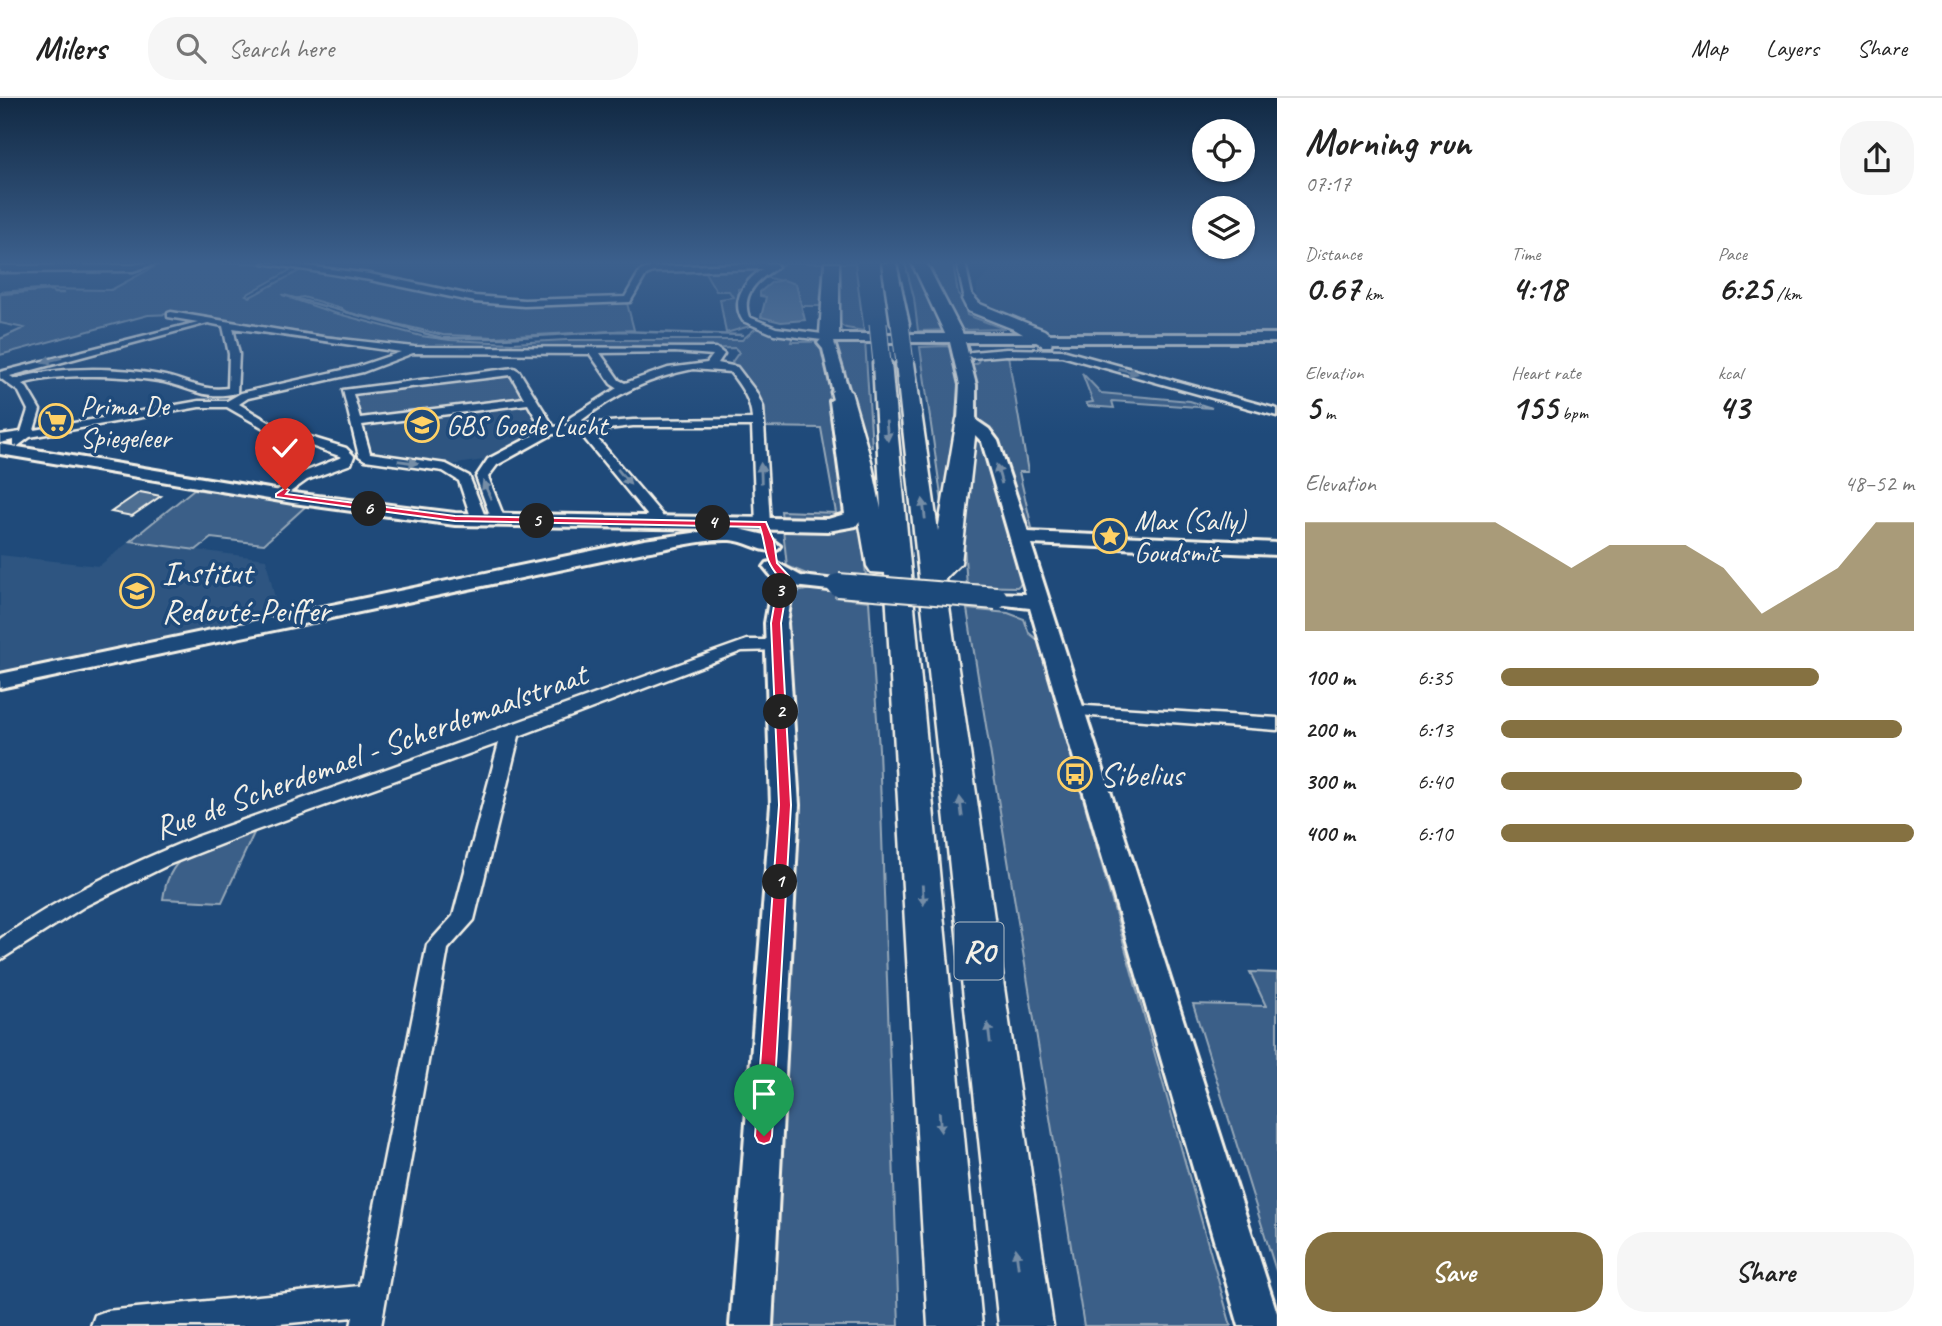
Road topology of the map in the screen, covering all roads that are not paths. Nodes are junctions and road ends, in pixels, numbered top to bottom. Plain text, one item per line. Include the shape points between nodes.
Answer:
1 (213, 320) edge
2 (216, 320) edge
3 (748, 320) edge
4 (829, 320) edge
5 (880, 320) edge
6 (900, 320) edge
7 (946, 320) edge
8 (998, 320) edge
9 (1006, 320) edge
10 (227, 322) junction
11 (1032, 337) junction
12 (1277, 338) edge
13 (1047, 340) junction
14 (956, 341) junction
15 (830, 343) junction
16 (998, 344) junction
17 (1277, 344) edge
18 (411, 350) junction
19 (473, 352) junction
20 (594, 352) junction
21 (893, 363) junction
22 (968, 363) junction
23 (711, 365) junction
24 (366, 367) junction
25 (21, 369) junction
26 (485, 374) junction
27 (0, 375) edge
28 (37, 376) junction
29 (15, 383) junction
30 (377, 386) junction
31 (623, 387) junction
32 (841, 392) junction
33 (531, 400) junction
34 (232, 405) junction
35 (1260, 408) junction
36 (1277, 408) edge
37 (1277, 413) edge
38 (967, 419) junction
39 (356, 422) junction
40 (758, 422) junction
41 (583, 429) junction
42 (550, 431) junction
43 (26, 435) junction
44 (2, 446) edge
45 (279, 496) junction
46 (475, 520) junction
47 (498, 520) junction
48 (763, 524) junction
49 (659, 533) junction
50 (1020, 538) junction
51 (770, 546) junction
52 (1277, 549) edge
53 (784, 576) junction
54 (932, 577) junction
55 (1038, 602) junction
56 (903, 644) junction
57 (777, 645) junction
58 (0, 681) edge
59 (1071, 710) junction
60 (1277, 724) edge
61 (511, 732) junction
62 (0, 951) edge
63 (368, 1313) edge
64 (106, 1326) edge
65 (751, 1326) edge
66 (955, 1326) edge
67 (1026, 1326) edge
68 (1260, 1326) edge

1 -> 25 street
2 - 10 street
3 - 15 street
4 - 15 highway via 826,331
5 - 21 highway, R0, bridge
6 - 21 highway, R0, bridge
7 - 14 highway
8 - 11 street
9 - 13 street
10 - 18 street
10 - 28 street via 234,354 233,390 209,393 183,383 132,375
11 - 13 main road
11 - 14 main road
12 - 13 main road
13 - 16 main road
13 - 17 main road
14 - 15 main road
14 - 16 main road
14 - 22 main road
15 - 32 main road
16 - 22 main road via 976,351
18 - 19 street
18 - 24 street
19 - 20 street
19 - 26 street
20 - 23 street via 715,351 719,354
20 - 31 street
54 -> 21 highway, R0
21 -> 56 highway, R0
22 -> 35 street via 995,352 1062,353
22 - 38 main road
23 - 31 street
23 - 40 street via 731,368 741,378 757,407
24 - 30 street via 372,370
24 - 34 street via 248,394
25 - 27 street
25 - 28 street
26 - 30 street
26 - 33 street via 514,372
27 - 29 street
28 - 29 street
29 - 43 street via 34,410
30 - 39 street via 347,392
31 - 41 street via 576,418
32 - 48 street via 837,404 854,517 836,525
32 - 56 highway via 881,571
33 - 39 street
33 - 42 street
34 - 43 street via 199,404
34 - 45 street via 274,429 346,453 349,458 303,477
35 - 36 street
35 - 37 street
50 -> 38 street via 990,441
38 - 54 highway via 948,563
39 -> 46 street via 365,456 438,467 466,479
40 - 41 street
48 -> 40 street
41 - 42 street
41 -> 49 street via 655,514
47 -> 42 street via 482,477 492,462
43 - 44 street
44 - 45 street
45 - 46 street
46 - 47 street
47 - 49 street
48 - 49 street
48 - 51 street
49 - 51 street via 741,534
49 - 58 street
50 - 52 street
50 - 55 street
51 - 53 street via 772,564
53 - 55 street, bridge via 803,582
53 - 57 street via 777,609
67 -> 54 highway, R0
55 - 59 street
56 -> 66 highway, R0
57 - 61 street, Rue de Scherdemael - Scherdemaalstraat via 736,648
57 - 65 street via 785,811
59 - 60 street
59 - 68 street
61 - 62 street, Rue de Scherdemael - Scherdemaalstraat via 133,871 68,905
61 - 63 street via 463,920 438,945
63 - 64 street

